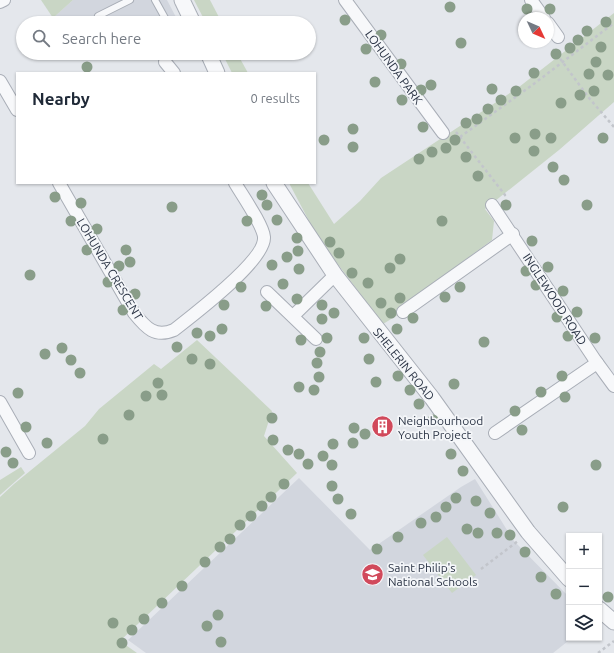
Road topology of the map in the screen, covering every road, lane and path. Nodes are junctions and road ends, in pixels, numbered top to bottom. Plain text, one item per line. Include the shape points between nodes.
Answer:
1 (4, 0) edge
2 (130, 0) edge
3 (155, 0) edge
4 (182, 0) edge
5 (345, 0) edge
6 (531, 0) edge
7 (0, 2) edge
8 (540, 12) edge
9 (98, 16) edge
10 (164, 16) edge
11 (190, 16) edge
12 (614, 22) edge
13 (554, 41) edge
14 (211, 60) edge
15 (165, 62) dead end
16 (563, 62) junction
17 (173, 72) edge
18 (217, 72) edge
19 (0, 81) edge
20 (16, 108) edge
21 (614, 126) edge
22 (443, 134) dead end
23 (460, 137) dead end
24 (60, 184) edge
25 (236, 184) edge
26 (275, 184) edge
27 (492, 205) dead end
28 (513, 234) junction
29 (335, 275) junction
30 (268, 292) dead end
31 (403, 312) dead end
32 (293, 316) junction
33 (316, 339) dead end
34 (597, 363) junction
35 (614, 386) edge
36 (0, 402) edge
37 (495, 433) dead end
38 (29, 453) dead end
39 (518, 540) dead end
40 (481, 569) dead end
41 (566, 576) edge
42 (602, 612) edge
43 (614, 622) edge
44 (614, 641) edge
45 (598, 653) edge

1 - 7 street
2 - 9 lane
3 - 10 lane
4 - 11 street
5 - 22 street, LOHUNDA PARK
6 - 8 street
12 - 16 path
13 - 16 path
14 - 18 street
15 - 17 street
16 - 21 path
16 - 23 path
19 - 20 street
24 - 25 street, LOHUNDA CRESCENT via 134,314 148,330 160,334 174,330 257,257 264,237
26 - 29 street, SHELERIN ROAD
27 - 28 street, INGLEWOOD ROAD
28 - 31 street
28 - 34 street, INGLEWOOD ROAD
29 - 32 street
29 - 41 street, SHELERIN ROAD via 432,398 528,532
30 - 32 street
32 - 33 street
34 - 35 street, INGLEWOOD ROAD
34 - 37 street
36 - 38 street
39 - 40 path
42 - 43 street
44 - 45 path

